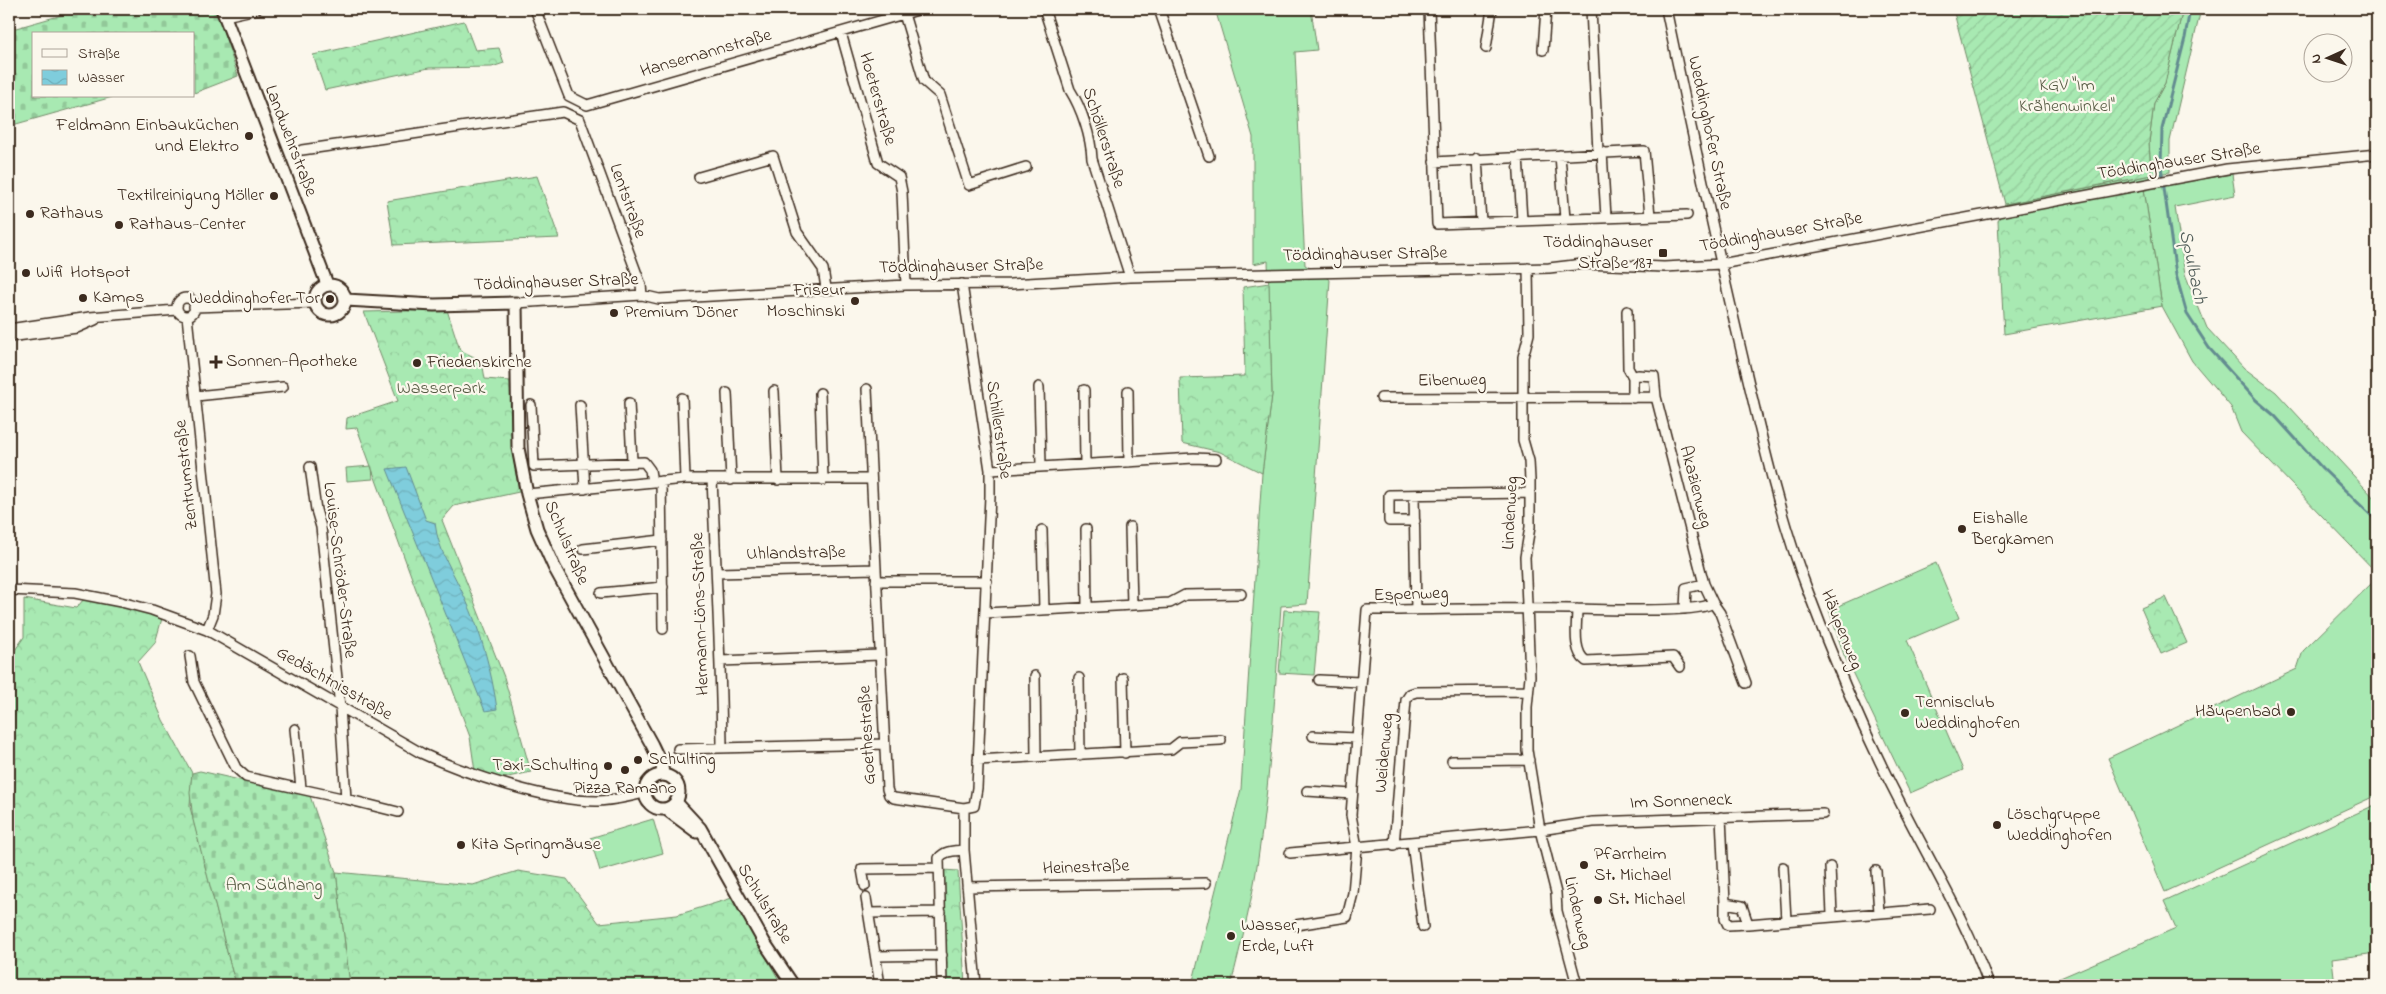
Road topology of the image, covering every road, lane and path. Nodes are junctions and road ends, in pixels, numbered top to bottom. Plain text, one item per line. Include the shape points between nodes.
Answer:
1 (256, 9) edge
2 (535, 9) edge
3 (920, 9) edge
4 (1046, 9) edge
5 (1159, 9) edge
6 (1429, 9) edge
7 (1492, 9) edge
8 (1546, 9) edge
9 (1592, 9) edge
10 (1666, 9) edge
11 (223, 12) edge
12 (904, 14) junction
13 (841, 33) junction
14 (1486, 48) dead end
15 (1543, 50) dead end
16 (302, 150) dead end
17 (1600, 152) junction
18 (2377, 154) edge
19 (1560, 155) junction
20 (1209, 156) dead end
21 (1518, 157) junction
22 (1477, 158) junction
23 (1434, 162) junction
24 (1026, 167) dead end
25 (699, 177) dead end
26 (1687, 215) dead end
27 (1650, 216) junction
28 (1606, 217) junction
29 (1565, 219) junction
30 (1522, 220) junction
31 (1481, 222) junction
32 (1721, 264) junction
33 (1528, 268) junction
34 (1130, 277) junction
35 (327, 284) junction
36 (962, 284) junction
37 (906, 285) junction
38 (826, 288) junction
39 (642, 295) junction
40 (346, 300) junction
41 (315, 303) junction
42 (516, 303) junction
43 (194, 307) junction
44 (177, 310) junction
45 (1627, 312) dead end
46 (187, 316) junction
47 (105, 317) junction
48 (9, 329) edge
49 (9, 337) edge
50 (1633, 377) junction
51 (1039, 387) dead end
52 (283, 388) dead end
53 (867, 389) dead end
54 (1084, 390) dead end
55 (774, 391) dead end
56 (1128, 391) dead end
57 (727, 393) dead end
58 (820, 393) dead end
59 (196, 396) junction
60 (1523, 397) junction
61 (1656, 397) junction
62 (682, 398) dead end
63 (1381, 398) dead end
64 (1633, 398) junction
65 (629, 403) dead end
66 (531, 405) dead end
67 (580, 405) dead end
68 (1216, 459) dead end
69 (632, 461) junction
70 (1129, 462) junction
71 (583, 464) junction
72 (1085, 464) junction
73 (1041, 466) junction
74 (310, 467) dead end
75 (990, 470) junction
76 (870, 478) junction
77 (686, 479) junction
78 (712, 479) junction
79 (731, 480) junction
80 (778, 480) junction
81 (823, 480) junction
82 (656, 481) junction
83 (585, 489) junction
84 (1530, 493) junction
85 (526, 494) junction
86 (1414, 494) junction
87 (1415, 521) junction
88 (1130, 527) dead end
89 (1086, 528) dead end
90 (1042, 530) dead end
91 (662, 540) junction
92 (583, 549) dead end
93 (875, 569) junction
94 (717, 573) junction
95 (987, 580) junction
96 (876, 581) junction
97 (1704, 584) junction
98 (663, 587) junction
99 (9, 590) edge
100 (601, 594) dead end
101 (1242, 594) dead end
102 (1713, 604) junction
103 (1132, 605) junction
104 (1088, 607) junction
105 (1527, 609) junction
106 (1577, 609) junction
107 (1685, 609) junction
108 (1044, 610) junction
109 (1416, 610) junction
110 (985, 613) junction
111 (663, 629) dead end
112 (207, 630) junction
113 (880, 655) junction
114 (190, 656) dead end
115 (720, 661) junction
116 (1680, 668) dead end
117 (1035, 676) dead end
118 (1079, 678) dead end
119 (1123, 678) dead end
120 (1319, 680) dead end
121 (1360, 682) junction
122 (1746, 683) dead end
123 (1528, 691) junction
124 (340, 707) junction
125 (295, 729) dead end
126 (1313, 736) dead end
127 (1356, 738) junction
128 (1221, 740) dead end
129 (884, 744) junction
130 (722, 748) junction
131 (678, 749) dead end
132 (1124, 753) junction
133 (1080, 755) junction
134 (1036, 757) junction
135 (978, 760) junction
136 (1528, 760) junction
137 (1452, 761) dead end
138 (663, 775) junction
139 (301, 788) junction
140 (1307, 791) dead end
141 (644, 793) junction
142 (1352, 794) junction
143 (346, 799) junction
144 (676, 802) junction
145 (964, 808) junction
146 (666, 809) junction
147 (398, 812) dead end
148 (1823, 814) dead end
149 (1721, 817) junction
150 (1540, 830) junction
151 (706, 840) junction
152 (1412, 843) junction
153 (1394, 844) junction
154 (1357, 847) junction
155 (964, 850) junction
156 (1290, 854) dead end
157 (1783, 867) dead end
158 (1830, 867) dead end
159 (939, 868) junction
160 (1876, 871) dead end
161 (1206, 882) dead end
162 (865, 886) dead end
163 (967, 888) junction
164 (866, 898) dead end
165 (1725, 903) junction
166 (1930, 909) dead end
167 (941, 912) junction
168 (1879, 912) junction
169 (868, 913) junction
170 (1832, 915) junction
171 (1786, 920) junction
172 (1748, 924) junction
173 (1296, 925) dead end
174 (1423, 927) dead end
175 (942, 955) junction
176 (876, 956) junction
177 (793, 985) edge
178 (880, 985) edge
179 (942, 985) edge
180 (976, 985) edge
181 (1577, 985) edge
182 (1989, 985) edge

1 - 11 street
2 - 13 street, Hansemannstraße via 569,96 586,105
3 - 12 street, Hansemannstraße
4 - 34 street, Schöllerstraße
5 - 20 street
6 - 23 street
7 - 14 street
8 - 15 street
9 - 17 street
10 - 32 street, Weddinghofer Straße
11 - 35 main road, Landwehrstraße
12 - 13 street, Hansemannstraße
12 - 24 street via 924,81 940,95 969,185
13 - 37 street, Hoeterstraße via 878,163 898,177 900,184
16 - 39 street, Lentstraße via 563,112 580,120
17 - 19 street
17 - 27 street via 1644,151
17 - 28 street
18 - 32 street, Töddinghauser Straße via 2227,169
19 - 21 street
19 - 29 street
21 - 22 street
21 - 30 street
22 - 23 street
22 - 31 street
23 - 31 street via 1437,224
25 - 38 street via 773,156 796,232 823,269
26 - 27 street
27 - 28 street
28 - 29 street
29 - 30 street
30 - 31 street
32 - 33 street, Töddinghauser Straße via 1664,267 1583,264
32 - 182 street, Häupenweg via 1778,503 1808,591 1861,720 1903,808 1954,902
33 - 34 street, Töddinghauser Straße
33 - 60 street, Lindenweg via 1529,334 1523,357
34 - 36 street, Töddinghauser Straße
35 - 40 main road via 344,292
35 - 41 main road via 317,291
36 - 37 street, Töddinghauser Straße
36 - 75 street, Schillerstraße
37 - 38 street, Töddinghauser Straße
38 - 39 street, Töddinghauser Straße via 658,299
39 - 42 street, Töddinghauser Straße
40 - 41 main road via 340,311 333,315 324,314
40 - 42 main road, Töddinghauser Straße via 434,305
41 - 43 street
42 - 85 main road, Schulstraße via 516,428
43 - 44 street via 190,300 185,299 178,304
43 - 46 street via 193,313
44 - 46 street via 182,316
44 - 47 street
45 - 50 street via 1628,368
46 - 59 street, Zentrumstraße
47 - 48 street
47 - 49 street via 77,328
50 - 61 street, Akazienweg via 1654,376
50 - 64 street
51 - 73 street
52 - 59 street
53 - 76 street, Goethestraße
54 - 72 street
55 - 80 street
56 - 70 street
57 - 79 street
58 - 81 street
59 - 112 street, Zentrumstraße via 216,594
60 - 63 street, Eibenweg
60 - 64 street
60 - 84 street, Lindenweg
61 - 64 street
61 - 97 street, Akazienweg
62 - 77 street
65 - 69 street
66 - 71 street via 534,466
67 - 71 street
68 - 70 street
69 - 71 street
69 - 82 street via 644,462
70 - 72 street
71 - 83 street
72 - 73 street
73 - 75 street
74 - 124 street, Louise-Schröder-Straße via 316,510 322,527
75 - 95 street, Schillerstraße
76 - 81 street
76 - 93 street, Goethestraße
77 - 78 street
77 - 82 street
78 - 79 street
78 - 94 street, Hermann-Löns-Straße
79 - 80 street
80 - 81 street
82 - 83 street
82 - 91 street
83 - 85 street
84 - 86 street
84 - 105 street, Lindenweg via 1530,527 1525,557
85 - 138 main road, Schulstraße via 554,567 652,745
86 - 87 street
86 - 87 street via 1388,495 1389,521
87 - 109 street
88 - 103 street
89 - 104 street
90 - 108 street
91 - 92 street
91 - 98 street
93 - 94 street, Uhlandstraße
93 - 96 street, Goethestraße
94 - 115 street, Hermann-Löns-Straße
95 - 96 street
95 - 110 street, Schillerstraße
96 - 113 street, Goethestraße
97 - 102 street, Akazienweg
97 - 107 street via 1686,588
98 - 100 street
98 - 111 street
99 - 112 street, Gedächtnisstraße via 75,594 121,602
101 - 103 street via 1185,594 1170,603
102 - 107 street
102 - 122 street, Akazienweg via 1720,613
103 - 104 street
104 - 108 street
105 - 106 street
105 - 109 street, Espenweg
105 - 123 street, Lindenweg via 1530,646
106 - 107 street
106 - 116 street via 1578,650 1586,661 1673,657
108 - 110 street
109 - 121 street, Espenweg via 1367,610
110 - 135 street, Schillerstraße
112 - 124 street, Gedächtnisstraße
113 - 115 street
113 - 129 street, Goethestraße
114 - 139 street via 194,682 236,768 246,777
115 - 130 street, Hermann-Löns-Straße
117 - 134 street
118 - 133 street
119 - 132 street
120 - 121 street
121 - 127 street, Espenweg
123 - 136 street, Lindenweg
123 - 153 street, Weidenweg via 1410,694 1406,700
124 - 141 street, Gedächtnisstraße via 433,759 495,780 559,797 586,800 616,799
124 - 143 street
125 - 139 street
126 - 127 street
127 - 142 street, Espenweg
128 - 132 street via 1180,742 1171,749
129 - 130 street
129 - 145 street, Goethestraße via 889,796
130 - 131 street
132 - 133 street
133 - 134 street
134 - 135 street
135 - 145 street, Schillerstraße via 976,802 974,806
136 - 137 street
136 - 150 street, Lindenweg
138 - 141 main road via 651,778
138 - 144 main road via 676,782 679,792
139 - 143 street
140 - 142 street
141 - 146 main road via 654,808
142 - 154 street, Espenweg via 1351,815
143 - 147 street
144 - 146 main road
144 - 151 main road, Schulstraße via 693,819
145 - 155 street
146 - 151 main road, Schulstraße
148 - 149 street, Im Sonneneck
149 - 150 street, Im Sonneneck via 1593,822
149 - 165 street
150 - 152 street
150 - 181 street, Lindenweg via 1556,893 1556,911
151 - 177 main road, Schulstraße via 764,942
152 - 153 street
152 - 174 street
153 - 154 street
154 - 156 street
154 - 173 street, Espenweg via 1354,893 1347,917
155 - 159 street via 943,853 939,858
155 - 163 street
157 - 171 street
158 - 170 street
159 - 162 street via 862,869
159 - 167 street
160 - 168 street
161 - 163 street, Heinestraße
163 - 180 street
164 - 169 street
165 - 172 street via 1742,906
165 - 172 street via 1728,925
166 - 168 street
167 - 169 street
167 - 175 street
168 - 170 street
169 - 176 street
170 - 171 street
171 - 172 street
175 - 176 street
175 - 179 street
176 - 178 street

